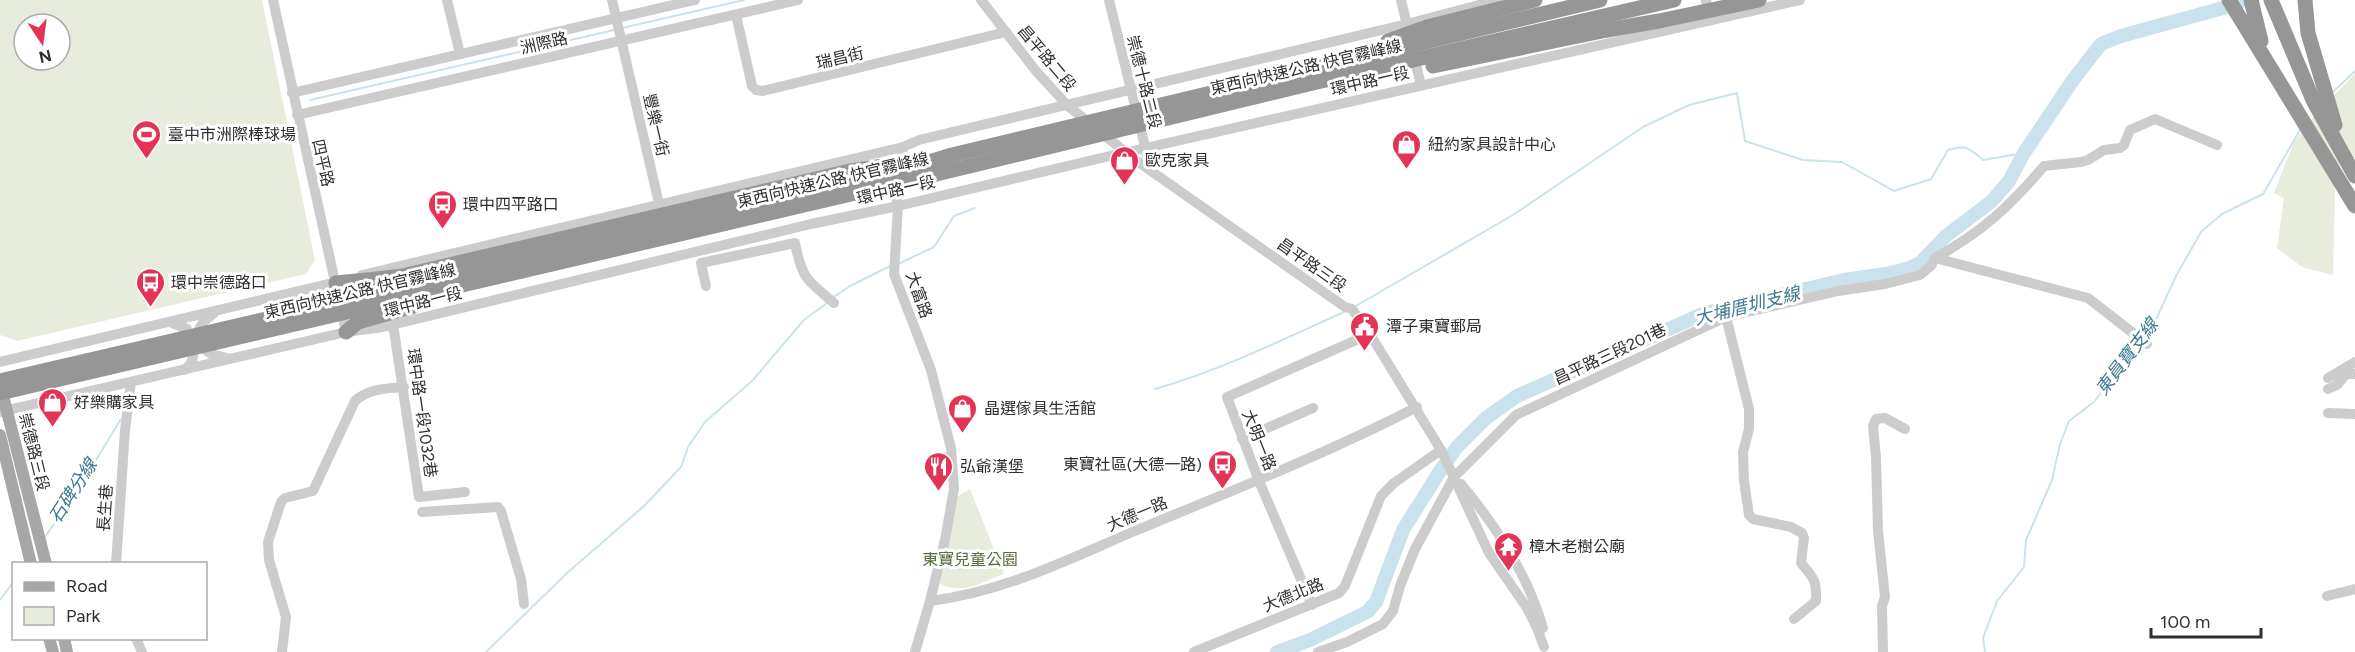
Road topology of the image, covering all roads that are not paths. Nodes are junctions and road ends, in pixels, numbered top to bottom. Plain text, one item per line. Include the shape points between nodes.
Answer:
1 (273, 0) edge
2 (447, 0) edge
3 (612, 0) edge
4 (695, 0) edge
5 (798, 0) edge
6 (981, 0) edge
7 (1109, 0) edge
8 (1401, 0) edge
9 (1498, 0) edge
10 (1535, 0) edge
11 (1600, 0) edge
12 (1674, 0) edge
13 (1706, 0) edge
14 (1715, 0) edge
15 (1759, 0) edge
16 (1800, 0) edge
17 (2229, 0) edge
18 (2251, 0) edge
19 (2271, 0) edge
20 (2305, 0) edge
21 (736, 15) junction
22 (1711, 21) junction
23 (1407, 24) junction
24 (618, 29) junction
25 (1607, 30) junction
26 (1006, 32) junction
27 (460, 54) junction
28 (2270, 64) junction
29 (1318, 74) junction
30 (1421, 85) junction
31 (1131, 90) junction
32 (292, 93) junction
33 (1067, 105) junction
34 (297, 115) junction
35 (1096, 129) joint
36 (2217, 146) dead end
37 (903, 147) junction
38 (2342, 148) junction
39 (1145, 149) junction
40 (1125, 153) junction
41 (952, 155) junction
42 (1151, 171) junction
43 (2355, 176) edge
44 (924, 177) junction
45 (659, 204) junction
46 (898, 206) junction
47 (2355, 206) edge
48 (672, 258) junction
49 (1935, 258) junction
50 (336, 283) junction
51 (706, 286) dead end
52 (834, 303) dead end
53 (214, 312) junction
54 (1726, 317) junction
55 (169, 323) junction
56 (393, 324) junction
57 (346, 332) junction
58 (1370, 334) junction
59 (2147, 344) dead end
60 (230, 359) junction
61 (0, 362) edge
62 (2355, 362) edge
63 (184, 370) junction
64 (2355, 374) edge
65 (0, 382) edge
66 (131, 382) junction
67 (404, 387) junction
68 (0, 393) edge
69 (1417, 407) junction
70 (1313, 408) dead end
71 (3, 412) edge
72 (2328, 413) dead end
73 (2355, 414) edge
74 (1905, 429) dead end
75 (0, 435) edge
76 (1242, 439) junction
77 (1441, 450) junction
78 (1454, 477) junction
79 (1259, 481) junction
80 (465, 492) dead end
81 (422, 512) dead end
82 (30, 559) edge
83 (46, 562) edge
84 (117, 562) edge
85 (2355, 590) edge
86 (2327, 596) dead end
87 (930, 601) junction
88 (524, 604) dead end
89 (1312, 605) junction
90 (1794, 619) dead end
91 (1544, 650) edge
92 (282, 652) edge
93 (915, 652) edge
94 (1194, 652) edge
95 (1318, 652) edge
96 (1883, 652) edge

1 - 32 street, 四平路
2 - 27 street
3 - 24 street, 豐樂一街
4 - 24 street, 洲際路
5 - 21 street, 洲際路
6 - 26 street, 昌平路二段
7 - 31 street, 崇德十路二段
8 - 23 street
9 - 23 street
10 - 29 highway, bridge via 1427,27
11 - 29 highway, 東西向快速公路 快官霧峰線, bridge
12 - 29 highway, 東西向快速公路 快官霧峰線, bridge
13 - 22 street
14 - 25 highway, bridge
15 - 25 highway, bridge
16 - 22 street, 環中路一段
17 - 28 highway
18 - 28 highway
19 - 38 highway via 2313,100
20 - 38 highway via 2308,33
21 - 24 street, 洲際路
21 - 26 street, 瑞昌街 via 752,86 763,92
22 - 30 street, 環中路一段
23 - 30 street
23 - 31 street
24 - 27 street, 洲際路
24 - 34 street, 洲際路
24 - 45 street, 豐樂一街
25 - 29 highway, bridge via 1433,66
26 - 33 street, 昌平路二段
27 - 32 street, 洲際路
28 - 47 highway
29 - 41 highway, 東西向快速公路 快官霧峰線, bridge
29 - 44 highway, 東西向快速公路 快官霧峰線, bridge
30 - 39 street, 環中路一段
31 - 33 street
31 - 39 street, 崇德十路二段
32 - 34 street, 四平路
33 - 35 street, 昌平路二段
33 - 37 street
34 - 50 street, 四平路
35 - 40 street, 昌平路三段
36 - 49 street, 昌平路三段201巷 via 2155,119 2148,120 2130,130 2120,148 2104,150 2081,162 2044,166 2004,210 1967,240
37 - 45 street
37 - 46 street, 大富路 via 895,192
38 - 43 highway
39 - 40 street, 環中路一段
39 - 42 street, 崇德十路二段
40 - 42 street, 昌平路三段
40 - 46 street, 環中路一段
41 - 50 highway, bridge via 850,171 402,276
41 - 65 highway, 東西向快速公路 快官霧峰線, bridge via 890,174
42 - 58 street, 昌平路三段 via 1349,308
44 - 57 highway, bridge via 861,201 414,306 358,322
44 - 68 highway, 東西向快速公路 快官霧峰線, bridge
45 - 48 street, 豐樂一街
45 - 50 street
46 - 48 street, 環中路一段
46 - 87 street, 大富路 via 894,274 931,370 951,448 954,489
48 - 56 street, 環中路一段
49 - 54 street, 昌平路三段201巷 via 1920,275
49 - 59 street via 2088,298
50 - 53 street
50 - 57 street, 四平路
51 - 52 street via 701,263 795,243 806,279
53 - 55 street
53 - 60 street via 199,329 203,348
54 - 78 street, 昌平路三段201巷 via 1516,415
54 - 90 street via 1750,420 1743,452 1749,514 1753,519 1802,533 1801,563 1815,579 1816,602
55 - 61 street
55 - 63 street via 187,329 194,359
56 - 57 street, 環中路一段
56 - 67 street, 環中路一段1032巷
57 - 60 street, 環中路一段
58 - 69 street, 昌平路三段
58 - 76 street, 大明一路 via 1227,397
60 - 63 street, 環中路一段
62 - 64 street via 2328,384 2337,385 2346,374
63 - 66 street, 環中路一段
65 - 71 main road, 崇德路三段
66 - 71 street, 環中路一段
66 - 84 street, 長生巷
67 - 80 street, 環中路一段1032巷 via 419,497
67 - 92 street via 362,394 355,401 313,491 288,496 281,502 268,549 286,617
69 - 77 street, 昌平路三段
69 - 79 street, 大德一路
70 - 76 street
71 - 83 main road, 崇德路三段
72 - 73 street
74 - 96 street via 1884,418 1876,420 1873,426 1885,597
75 - 82 main road, 崇德路三段
76 - 79 street, 大明一路
77 - 78 street, 昌平路三段
77 - 89 street, 大德北路 via 1381,496 1345,586
78 - 91 street, 昌平路三段 via 1489,553 1537,627
78 - 91 street, 昌平路三段 via 1514,559 1539,613
78 - 95 street, 昌平路三段201巷 via 1415,549 1393,611 1383,624
79 - 87 street, 大德一路 via 1028,577 964,597
79 - 89 street, 大明一路
81 - 88 street via 498,507 521,579
85 - 86 street
87 - 93 street, 大富路
89 - 94 street, 大德北路

